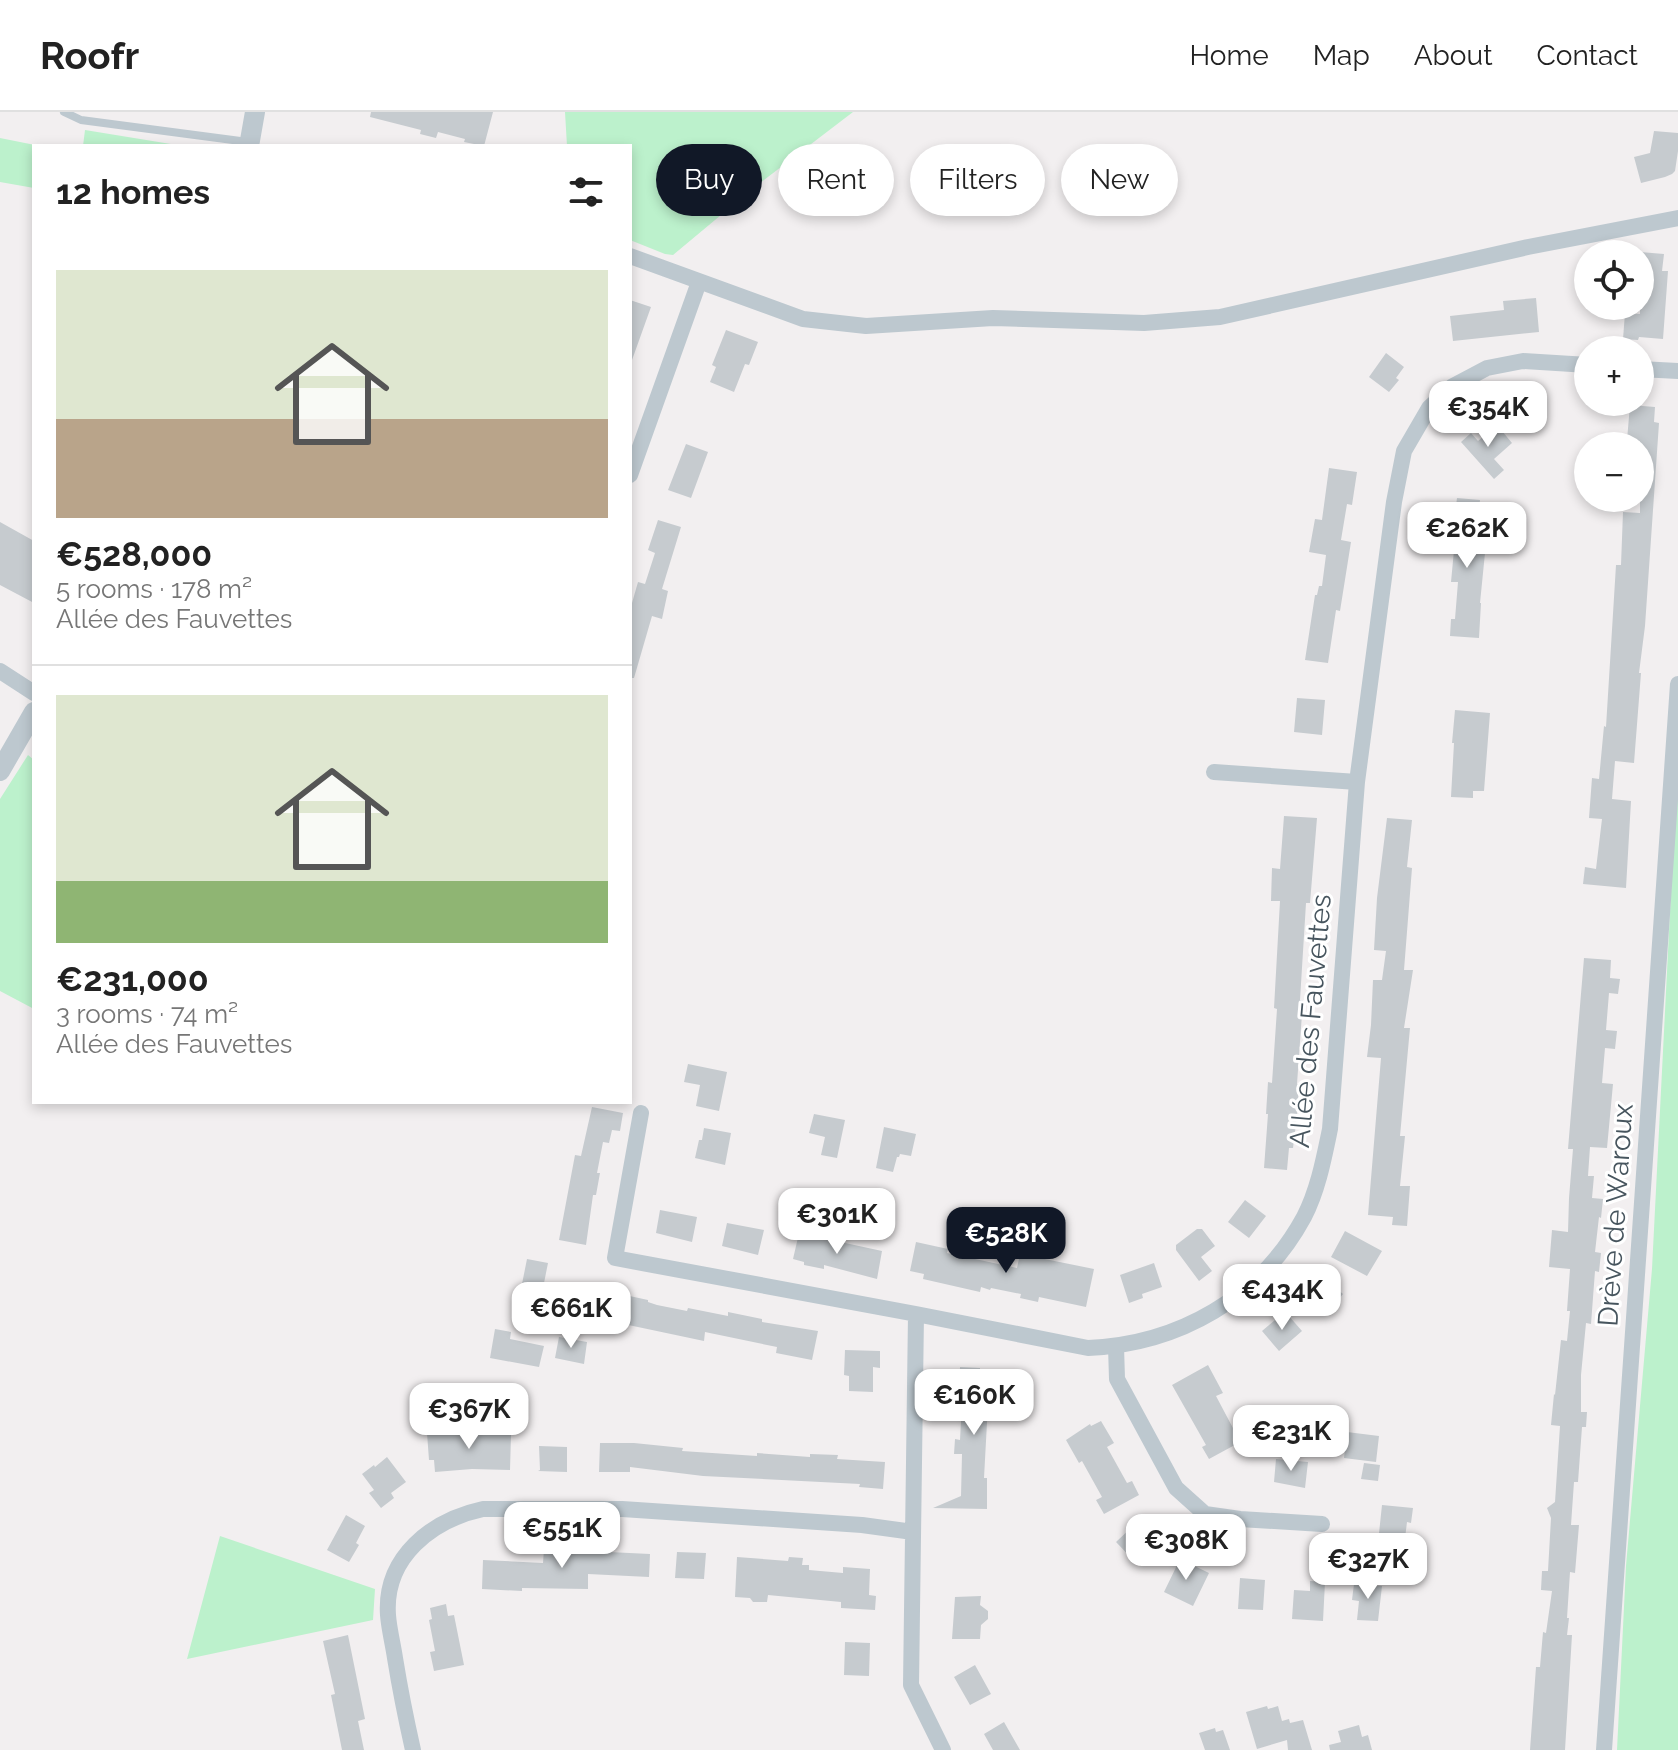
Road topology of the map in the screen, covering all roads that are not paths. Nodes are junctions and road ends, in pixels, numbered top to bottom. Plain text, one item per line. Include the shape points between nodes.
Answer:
1 (64, 112) edge
2 (255, 112) edge
3 (247, 144) edge
4 (254, 144) edge
5 (1678, 218) edge
6 (632, 257) edge
7 (699, 282) junction
8 (1574, 364) edge
9 (1654, 370) edge
10 (1678, 371) edge
11 (632, 469) edge
12 (0, 671) edge
13 (1678, 684) edge
14 (32, 692) edge
15 (32, 715) edge
16 (0, 771) edge
17 (1214, 772) dead end
18 (1357, 782) junction
19 (641, 1113) dead end
20 (916, 1314) junction
21 (1116, 1346) junction
22 (1322, 1524) dead end
23 (913, 1532) junction
24 (413, 1750) edge
25 (943, 1750) edge
26 (1604, 1750) edge

1 - 3 lane via 81,120
2 - 4 street
5 - 7 street via 1220,317 1144,323 993,318 866,326 803,319
6 - 7 street
7 - 11 street
8 - 18 street, Allée des Fauvettes via 1523,361 1487,368 1453,386 1429,408 1404,451
9 - 10 street
12 - 14 street
13 - 26 street, Drève de Waroux
15 - 16 street
17 - 18 street
18 - 21 street, Allée des Fauvettes via 1330,1129 1305,1215 1281,1254 1210,1316
19 - 20 street, Allée des Fauvettes via 615,1258
20 - 21 street, Allée des Fauvettes via 1088,1348
20 - 23 street
21 - 22 street via 1117,1379 1176,1488 1205,1514
23 - 24 street via 622,1509 483,1509 444,1521 420,1539 391,1582 388,1613
23 - 25 street via 911,1685

